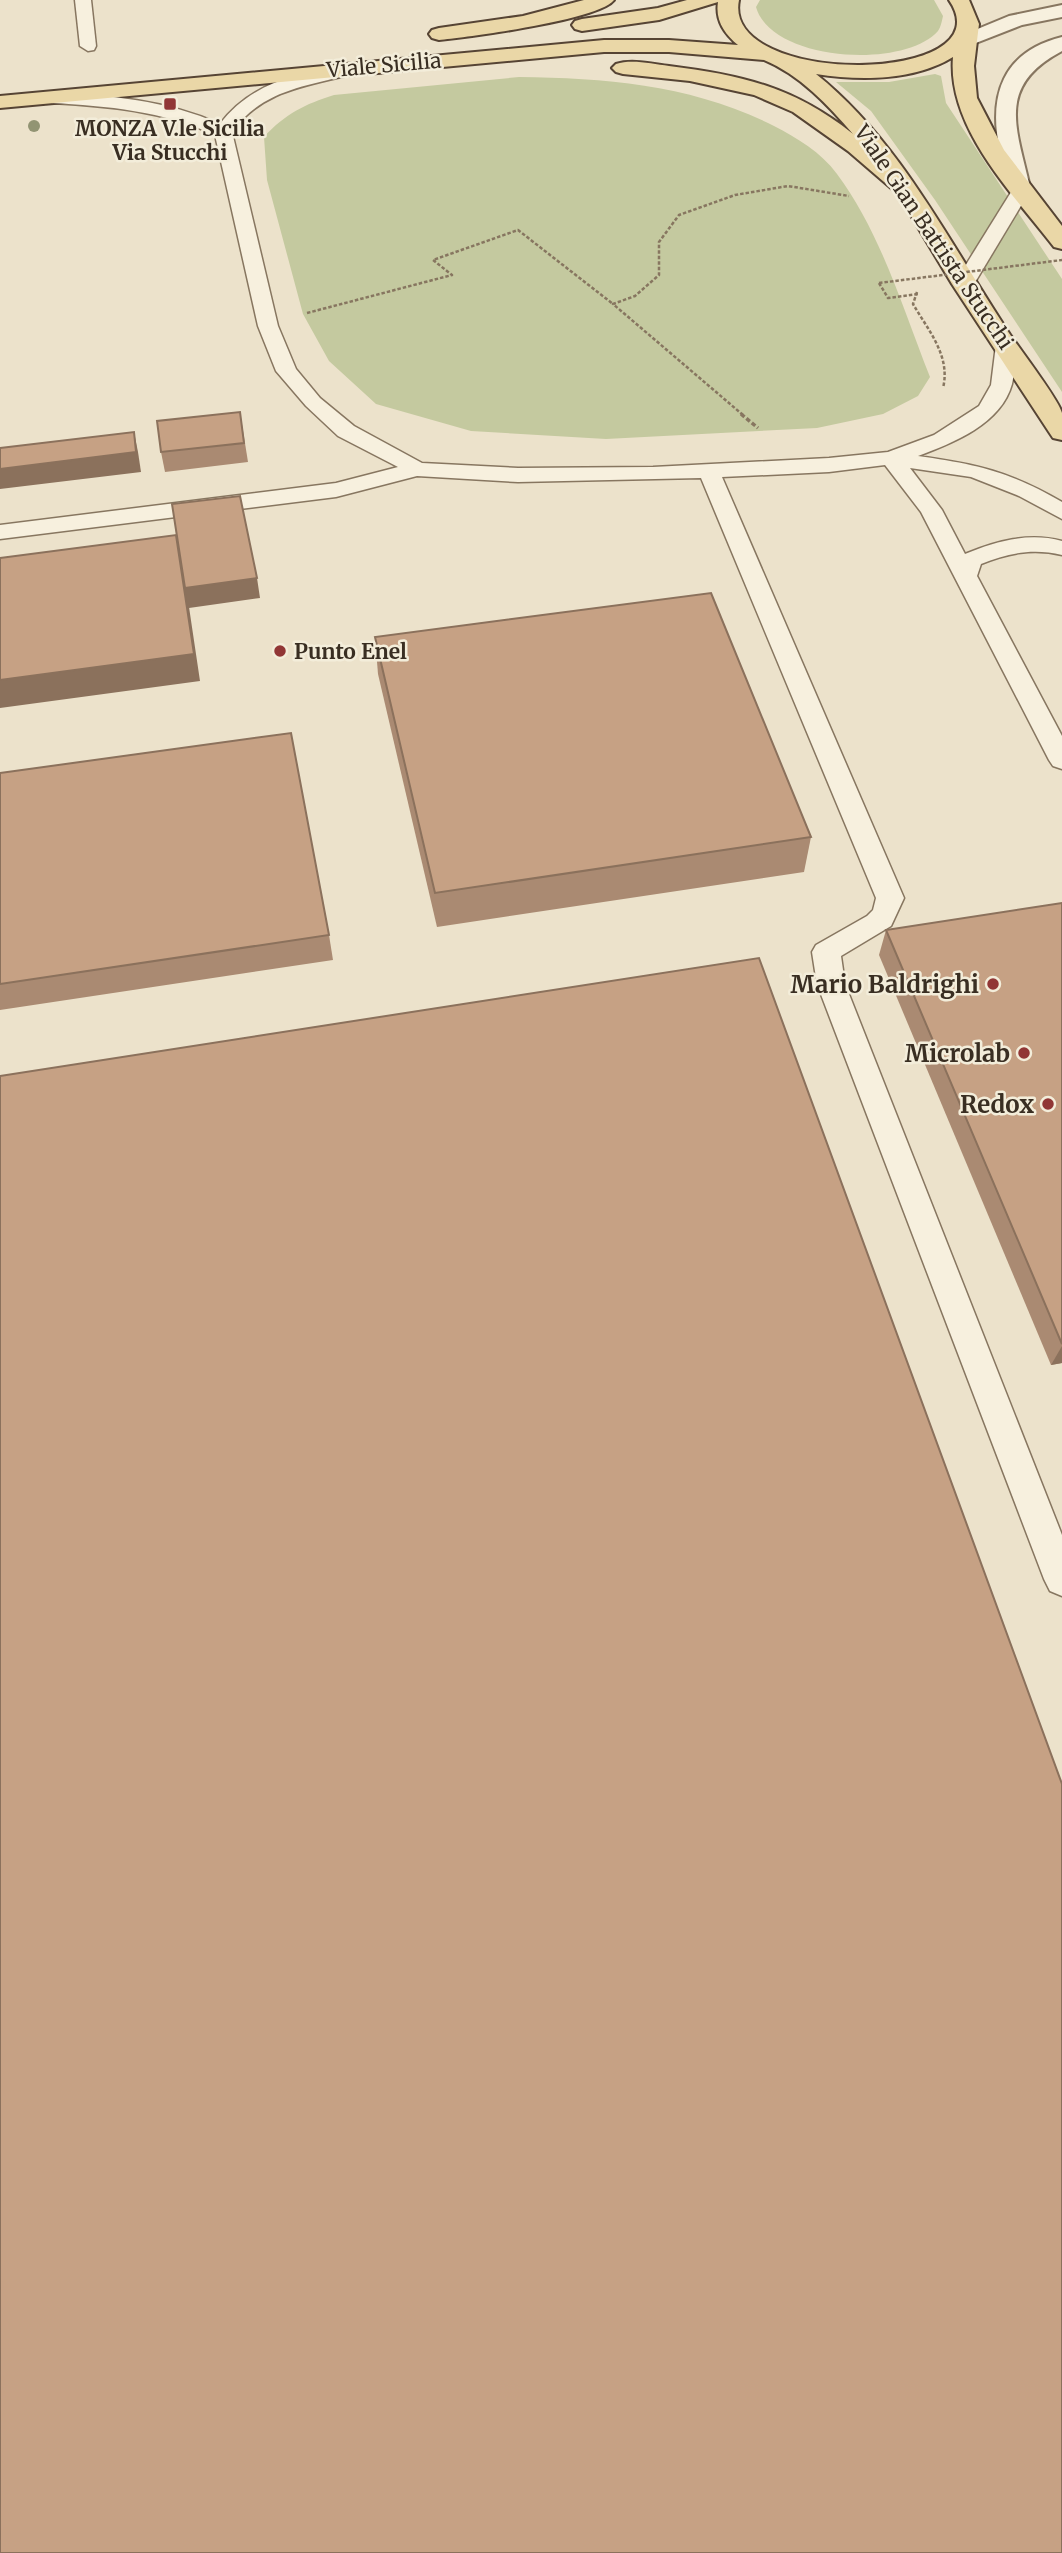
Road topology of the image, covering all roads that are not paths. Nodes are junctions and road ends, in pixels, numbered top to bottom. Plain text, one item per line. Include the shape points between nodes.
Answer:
1 (83, 0) edge
2 (604, 0) edge
3 (710, 0) edge
4 (729, 0) edge
5 (959, 0) edge
6 (1062, 11) edge
7 (963, 39) junction
8 (1062, 43) edge
9 (88, 46) dead end
10 (776, 57) junction
11 (425, 61) junction
12 (375, 66) junction
13 (46, 98) junction
14 (0, 102) edge
15 (223, 132) junction
16 (1020, 186) junction
17 (907, 190) junction
18 (1062, 242) edge
19 (964, 284) junction
20 (1006, 345) junction
21 (1062, 432) edge
22 (891, 458) junction
23 (417, 469) junction
24 (709, 472) junction
25 (1062, 512) edge
26 (0, 532) edge
27 (1062, 548) edge
28 (965, 578) junction
29 (1062, 760) edge
30 (1062, 1580) edge

1 - 9 lane
2 - 3 main road, Viale Sicilia via 570,12 419,38 610,22
4 - 10 main road, Viale Gian Battista Stucchi via 727,13 733,30
5 - 7 main road via 968,15
6 - 7 street via 1016,20
7 - 10 main road, Viale Gian Battista Stucchi via 929,61 884,70 832,70
7 - 16 main road via 966,99
8 - 16 street via 1014,75 1006,99 1003,119
10 - 11 main road, Viale Sicilia via 679,46 604,46
10 - 17 main road, Viale Gian Battista Stucchi via 823,89 854,118
11 - 12 main road, Viale Sicilia
11 - 17 main road via 535,61 669,72 767,93 808,112
12 - 13 main road, Viale Sicilia
12 - 15 lane via 307,77 266,92 235,112
13 - 14 main road, Viale Sicilia
13 - 15 lane via 103,100 174,111
15 - 23 lane via 268,326 286,371 346,431
16 - 18 main road
16 - 19 lane
17 - 19 main road, Viale Gian Battista Stucchi
19 - 20 main road, Viale Gian Battista Stucchi
20 - 21 main road, Viale Gian Battista Stucchi
20 - 22 lane via 1001,385 987,410 942,440
22 - 24 lane
22 - 25 lane via 976,471 1027,491
22 - 28 lane via 931,510
23 - 24 lane via 518,475
23 - 26 lane via 336,489
24 - 30 lane via 890,898 879,924 826,952 831,984
27 - 28 lane via 1047,542 992,550 971,560
28 - 29 lane

